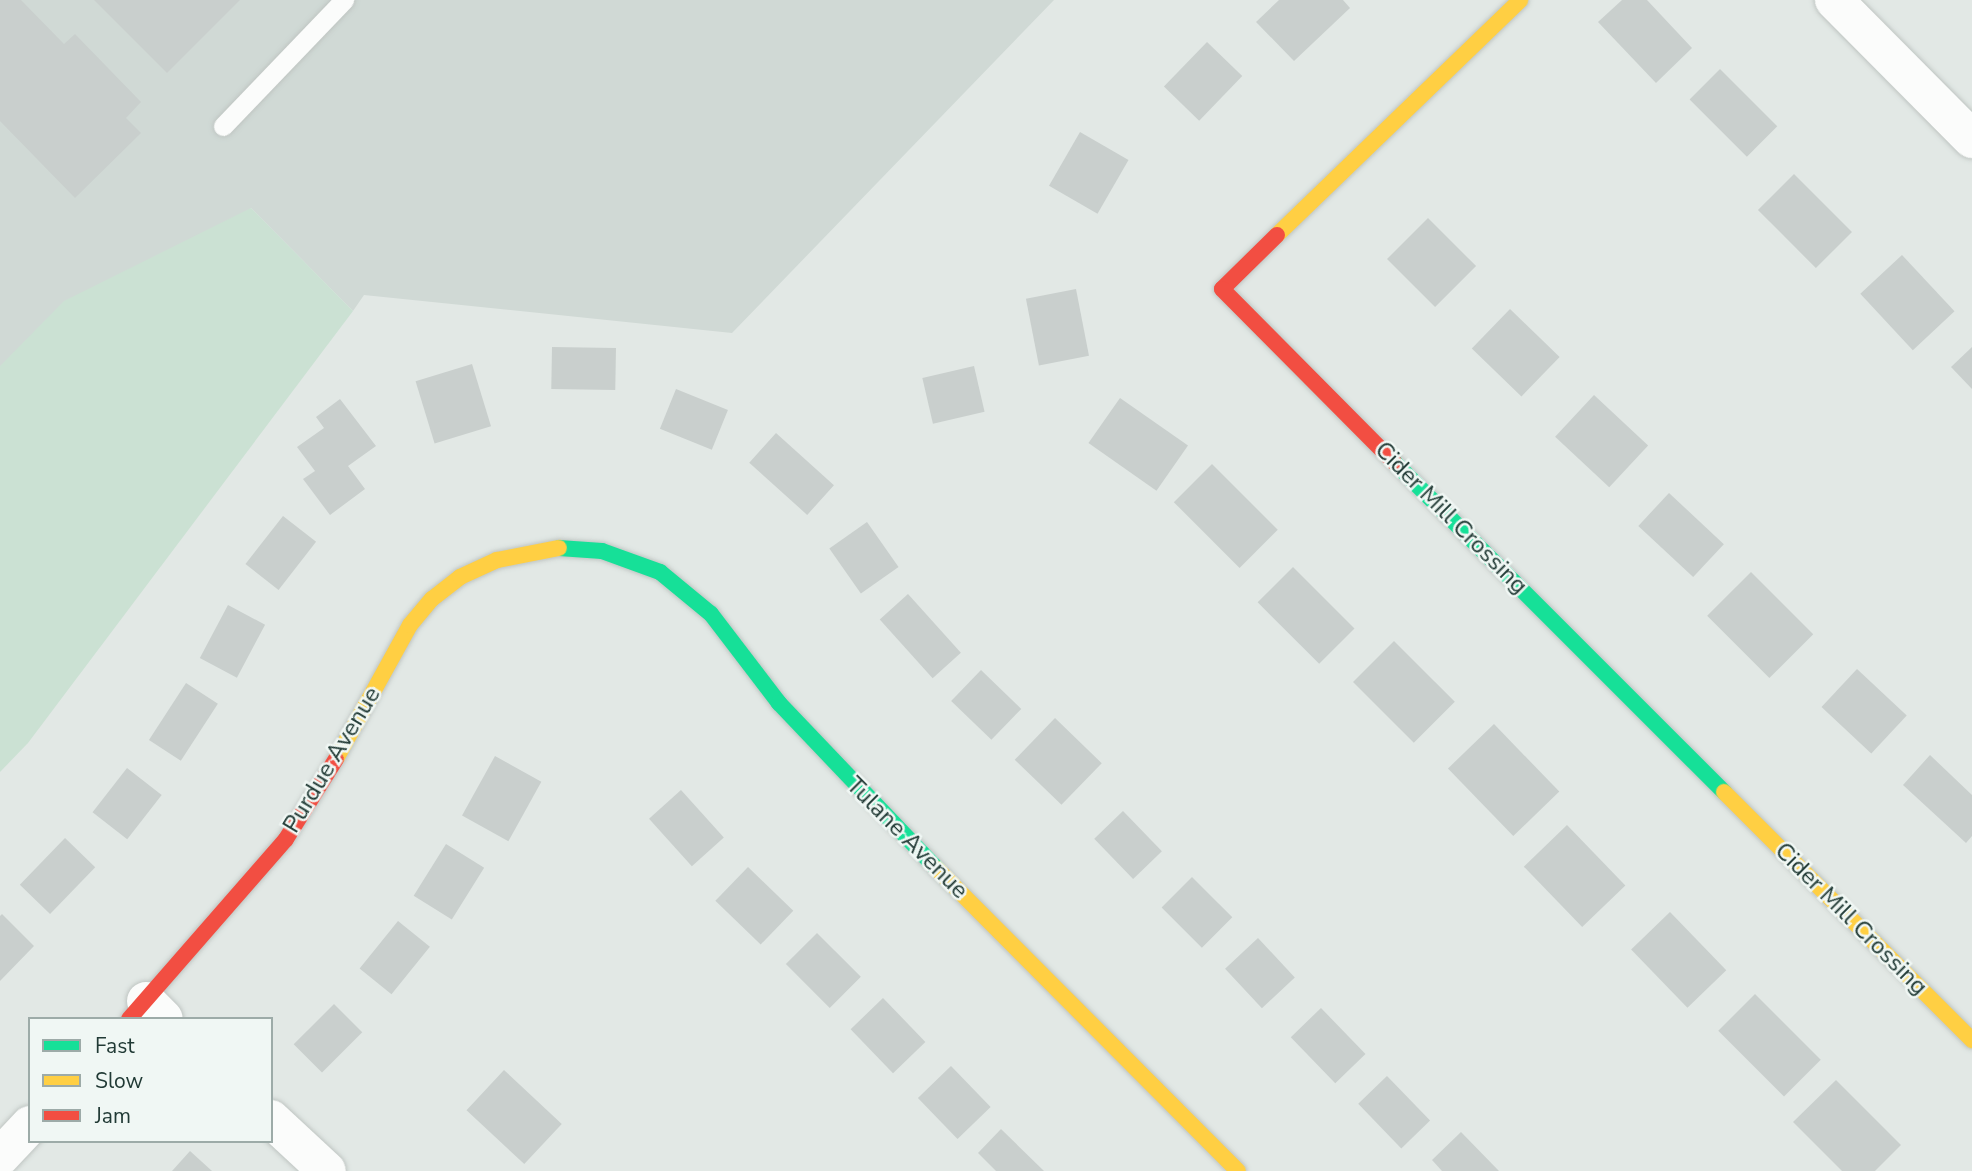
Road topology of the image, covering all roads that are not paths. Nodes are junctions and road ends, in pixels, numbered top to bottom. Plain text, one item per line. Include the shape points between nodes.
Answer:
1 (344, 0) edge
2 (1520, 0) edge
3 (1834, 0) edge
4 (223, 126) dead end
5 (1972, 139) edge
6 (560, 548) joint
7 (146, 1013) edge
8 (1972, 1040) edge
9 (273, 1121) edge
10 (28, 1127) edge
11 (0, 1157) edge
12 (327, 1171) edge
13 (1238, 1171) edge

1 - 4 lane
2 - 8 street, Cider Mill Crossing via 1222,289
3 - 5 street
6 - 7 street, Purdue Avenue via 497,560 460,577 432,598 410,625 323,784 286,839
6 - 13 street, Tulane Avenue via 602,551 634,560 684,588 711,614 779,703 842,773
9 - 12 street
10 - 11 street

